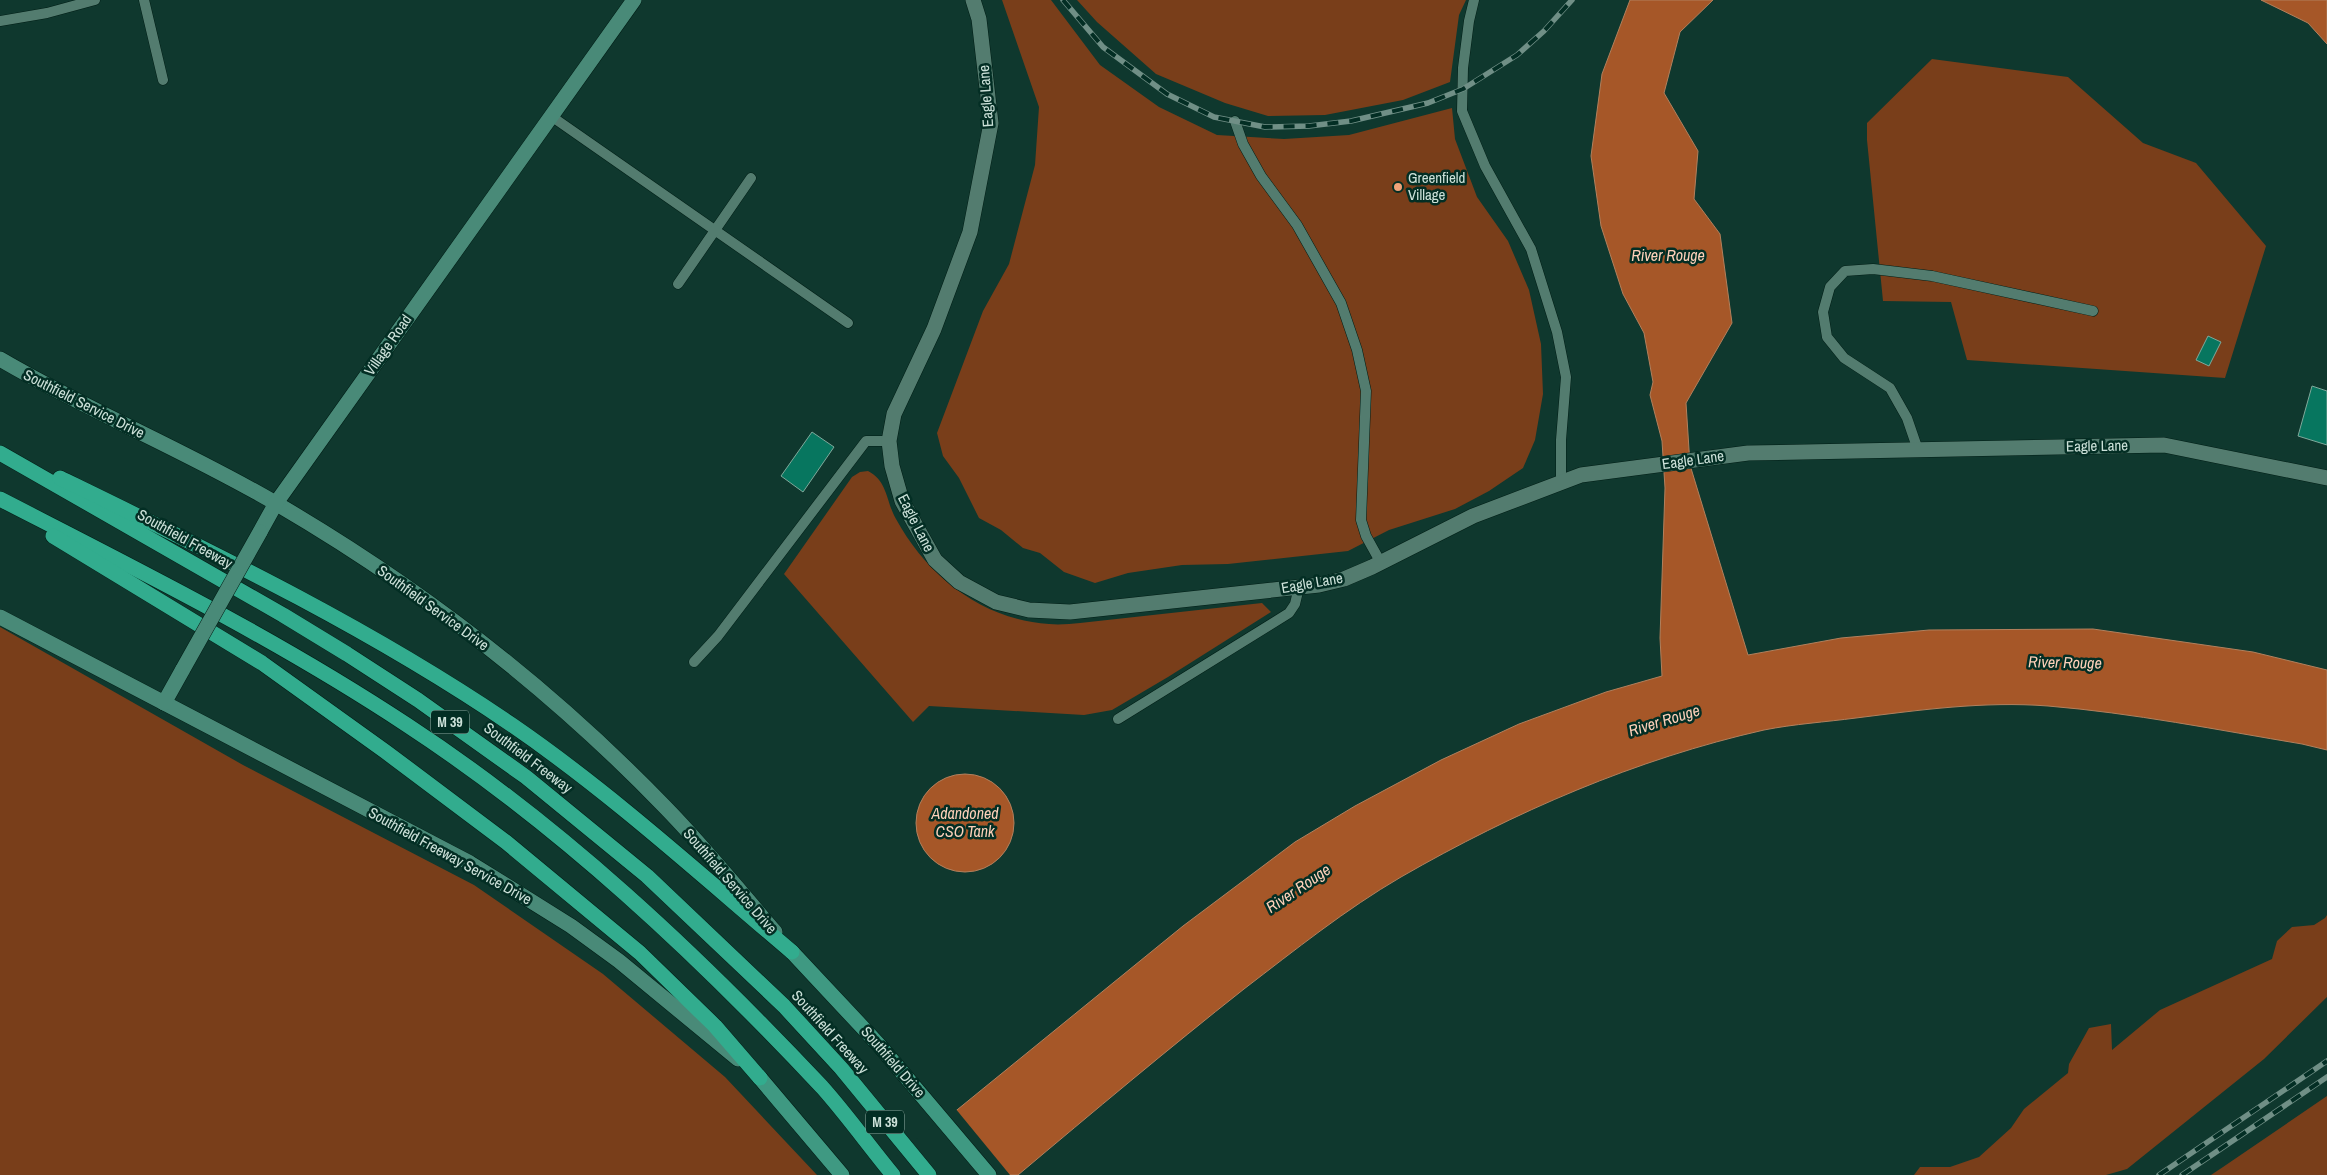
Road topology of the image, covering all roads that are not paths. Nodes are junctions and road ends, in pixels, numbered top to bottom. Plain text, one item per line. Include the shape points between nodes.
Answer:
1 (95, 0) edge
2 (144, 0) edge
3 (634, 0) edge
4 (973, 0) edge
5 (1474, 0) edge
6 (0, 21) edge
7 (163, 80) dead end
8 (550, 116) junction
9 (1235, 121) dead end
10 (751, 178) dead end
11 (715, 231) junction
12 (678, 284) dead end
13 (2093, 311) dead end
14 (848, 323) dead end
15 (0, 359) edge
16 (889, 441) junction
17 (0, 449) edge
18 (1918, 450) junction
19 (0, 453) edge
20 (2327, 478) edge
21 (1562, 481) junction
22 (0, 499) edge
23 (276, 503) junction
24 (0, 505) edge
25 (1381, 562) junction
26 (1299, 587) junction
27 (0, 617) edge
28 (694, 662) dead end
29 (164, 703) junction
30 (1118, 718) dead end
31 (792, 952) junction
32 (760, 1078) junction
33 (842, 1175) edge
34 (894, 1175) edge
35 (929, 1175) edge
36 (989, 1175) edge

1 - 6 lane
2 - 7 lane
3 - 8 main road, Village Road
4 - 16 street, Eagle Lane via 980,18 991,123 976,205 970,232 934,329 894,414
5 - 21 lane via 1468,21 1462,111 1485,166 1531,249 1557,332 1566,377 1561,440
8 - 11 lane
8 - 23 main road, Village Road
9 - 25 lane via 1260,176 1297,225 1341,303 1357,350 1366,391 1360,520
10 - 11 lane
11 - 12 lane
11 - 14 lane
13 - 18 lane via 1932,276 1873,269 1845,271 1830,287 1822,312 1827,337 1844,358 1890,388 1907,418
15 - 23 main road, Southfield Service Drive
16 - 26 street, Eagle Lane via 902,501 935,560 959,582 996,602 1028,610 1070,612
16 - 28 lane via 866,441 718,636
17 - 31 highway via 240,565 383,645 476,702 594,786
18 - 20 street, Eagle Lane via 2164,445
18 - 21 street, Eagle Lane via 1748,452 1581,475
19 - 35 highway, Southfield Freeway / M 39 via 355,659 526,777 647,876 784,1006 841,1068
21 - 25 street, Eagle Lane via 1473,516
22 - 34 highway, M 39 via 196,599 284,648 425,738 562,840 701,962 823,1089
23 - 29 main road, Village Road, bridge
23 - 31 main road, Southfield Service Drive via 360,555 452,620 580,725 664,806
24 - 32 highway via 262,663 470,815 640,953 688,998
25 - 26 street, Eagle Lane via 1344,579
26 - 30 lane via 1288,613
27 - 29 main road, Southfield Freeway Service Drive
29 - 32 main road, Southfield Freeway Service Drive via 470,863 521,894 619,961
31 - 36 main road, Southfield Drive via 879,1045
32 - 33 main road, Southfield Freeway Service Drive

